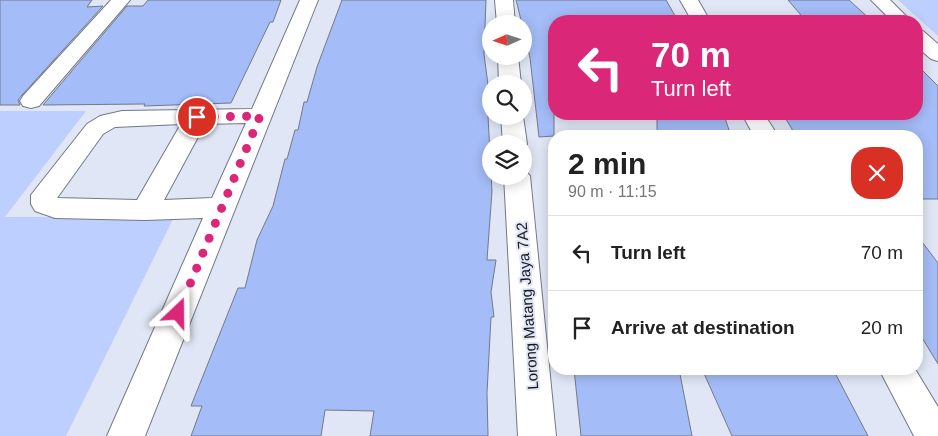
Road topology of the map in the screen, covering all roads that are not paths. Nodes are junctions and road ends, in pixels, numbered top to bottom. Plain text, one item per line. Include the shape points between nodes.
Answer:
1 (121, 0) edge
2 (309, 0) edge
3 (504, 0) edge
4 (689, 0) edge
5 (880, 0) edge
6 (505, 15) edge
7 (698, 15) edge
8 (896, 15) edge
9 (923, 42) edge
10 (938, 56) edge
11 (31, 101) dead end
12 (260, 116) junction
13 (197, 117) junction
14 (518, 185) edge
15 (222, 208) junction
16 (145, 210) junction
17 (899, 375) edge
18 (126, 436) edge
19 (537, 436) edge
20 (934, 436) edge

1 - 11 street
2 - 12 street
3 - 6 street
4 - 7 street
5 - 8 street
9 - 10 street
12 - 13 street
12 - 15 street
13 - 16 street
13 - 16 street via 108,121 95,129 44,195 44,204 55,208
14 - 19 street, Lorong Matang Jaya 7A2
15 - 16 street
15 - 18 street
17 - 20 street

